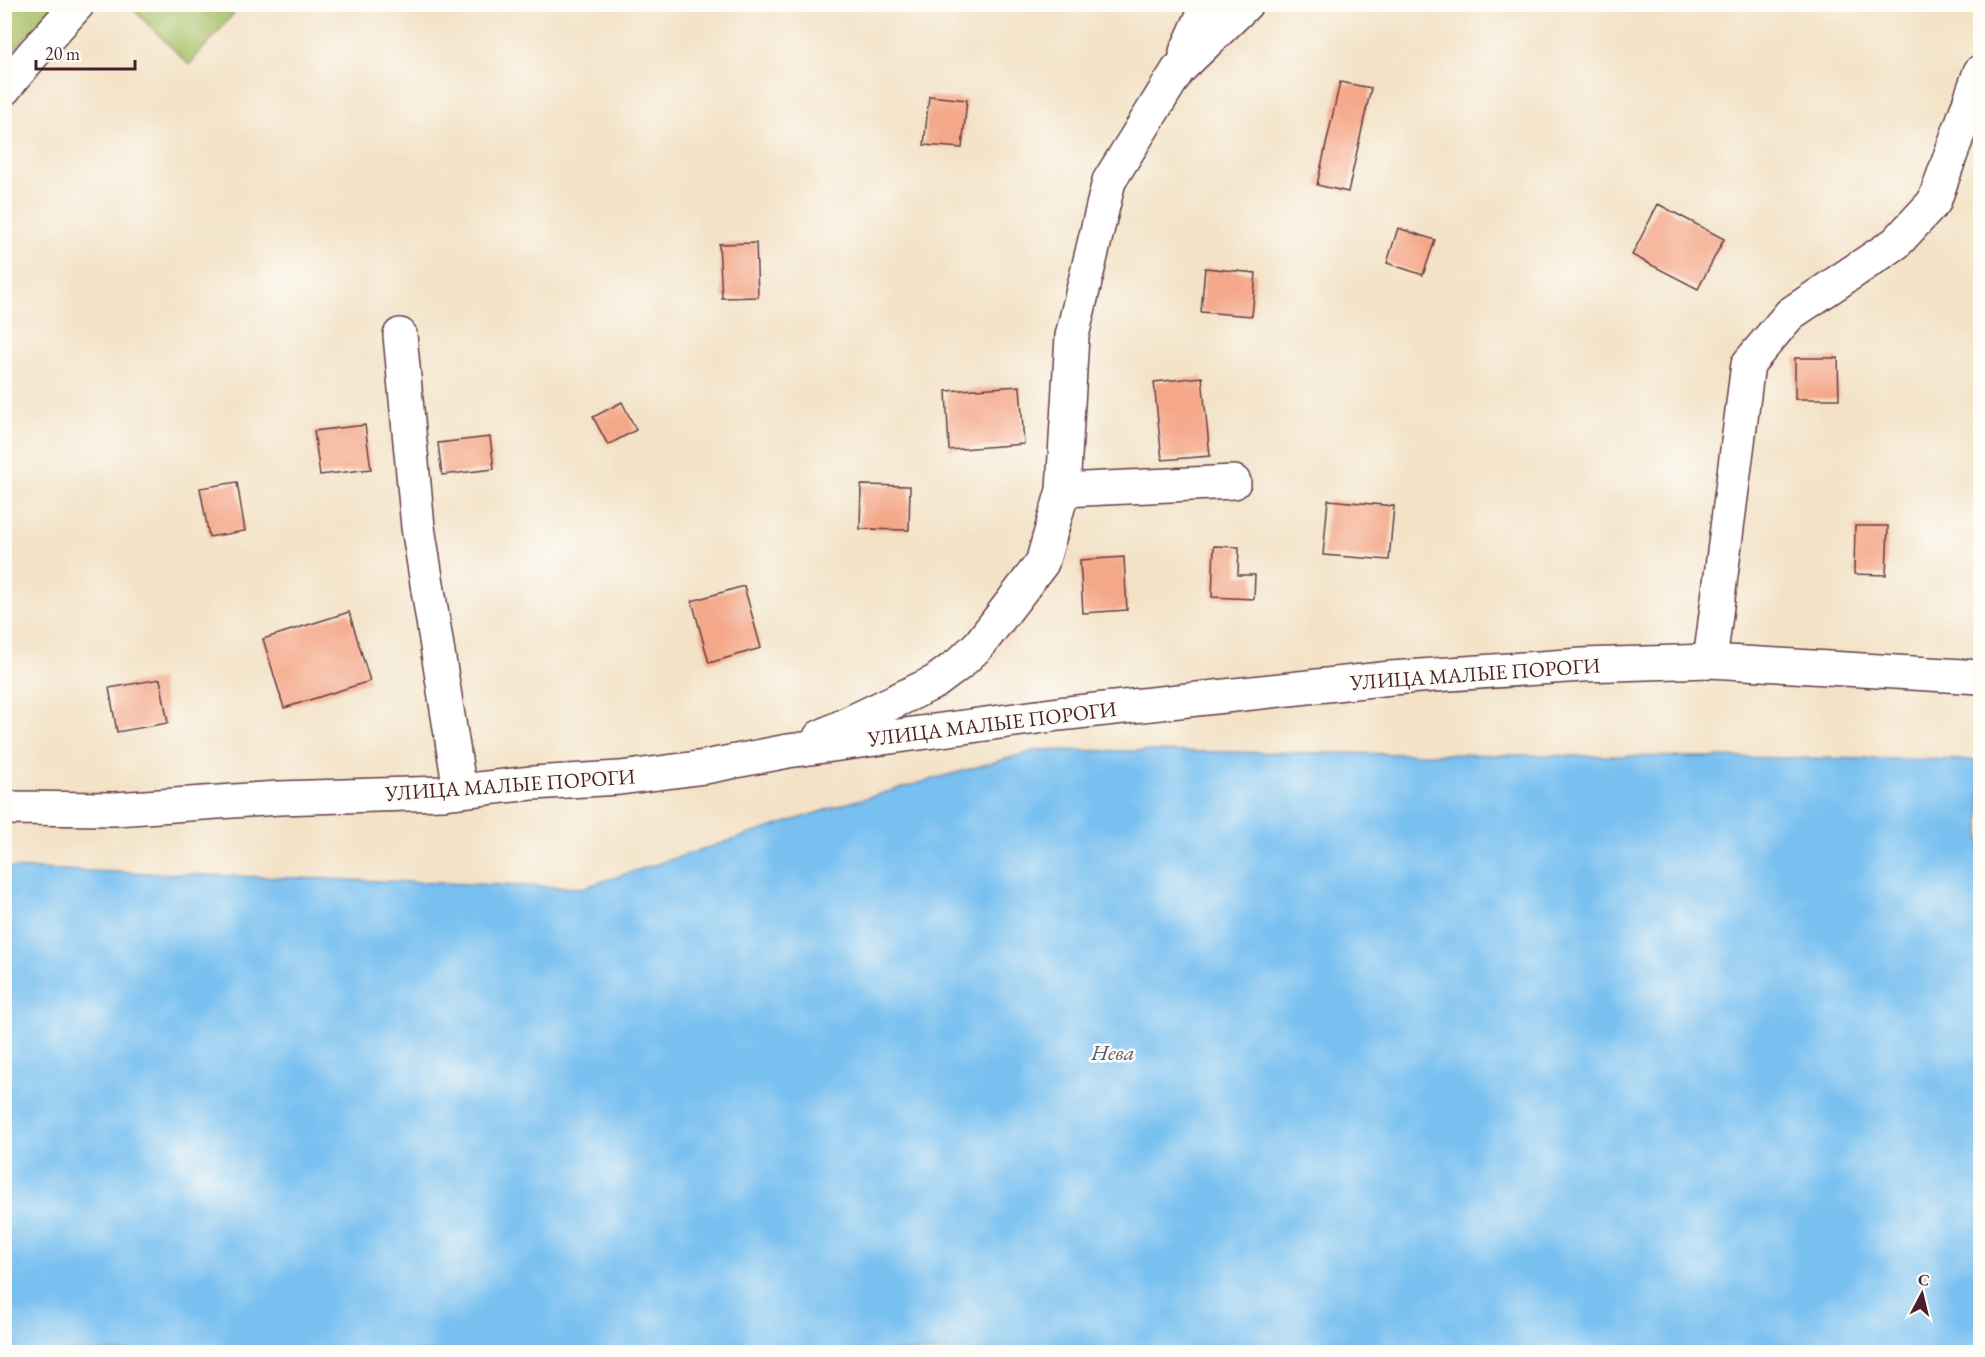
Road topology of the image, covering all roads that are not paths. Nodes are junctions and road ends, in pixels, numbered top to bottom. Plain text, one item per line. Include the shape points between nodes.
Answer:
1 (78, 4) edge
2 (1208, 4) edge
3 (1246, 4) edge
4 (1178, 70) junction
5 (1980, 72) edge
6 (4, 89) edge
7 (400, 335) dead end
8 (1234, 482) dead end
9 (1063, 490) junction
10 (1710, 661) junction
11 (1980, 678) edge
12 (788, 752) junction
13 (460, 791) junction
14 (4, 808) edge

1 - 6 street
2 - 4 street
3 - 4 street
4 - 9 street via 1109,181 1072,336
5 - 10 street via 1934,202 1896,243 1790,314 1748,364
7 - 13 street via 418,526
8 - 9 street
9 - 12 street via 1042,563 979,645 936,682
10 - 11 street, УЛИЦА МАЛЫЕ ПОРОГИ
10 - 12 street, УЛИЦА МАЛЫЕ ПОРОГИ via 1390,678 1059,714
12 - 13 street, УЛИЦА МАЛЫЕ ПОРОГИ via 620,778
13 - 14 street, УЛИЦА МАЛЫЕ ПОРОГИ via 115,808

